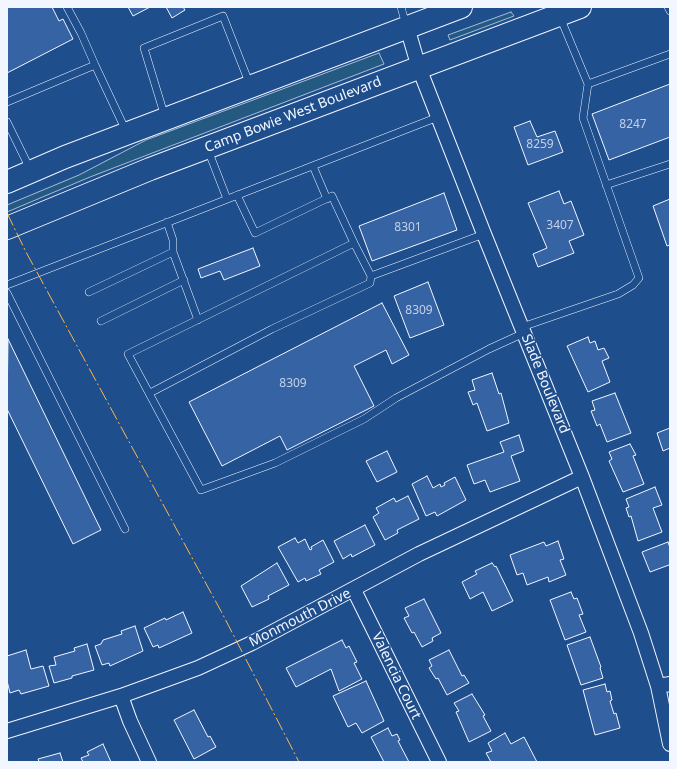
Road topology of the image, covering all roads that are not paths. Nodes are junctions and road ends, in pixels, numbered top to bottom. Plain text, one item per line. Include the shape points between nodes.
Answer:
1 (67, 7) edge
2 (400, 7) edge
3 (461, 7) edge
4 (580, 7) edge
5 (668, 7) edge
6 (670, 11) edge
7 (550, 14) edge
8 (407, 27) junction
9 (670, 54) edge
10 (95, 65) junction
11 (419, 68) junction
12 (588, 84) junction
13 (250, 87) junction
14 (7, 102) edge
15 (438, 117) junction
16 (166, 119) junction
17 (7, 122) edge
18 (127, 133) junction
19 (207, 148) junction
20 (65, 157) junction
21 (670, 164) edge
22 (313, 166) junction
23 (32, 172) junction
24 (7, 182) edge
25 (606, 185) junction
26 (7, 190) edge
27 (237, 195) junction
28 (227, 199) junction
29 (327, 199) junction
30 (167, 222) junction
31 (7, 228) edge
32 (484, 234) junction
33 (354, 243) junction
34 (173, 252) junction
35 (371, 276) junction
36 (184, 280) junction
37 (7, 285) edge
38 (90, 292) dead end
39 (7, 293) edge
40 (198, 320) junction
41 (101, 321) dead end
42 (523, 330) junction
43 (150, 393) junction
44 (582, 477) junction
45 (125, 529) dead end
46 (354, 590) junction
47 (664, 685) edge
48 (121, 696) junction
49 (7, 731) edge
50 (670, 744) edge
51 (149, 762) edge
52 (439, 762) edge

1 - 10 lane
2 - 8 lane
3 - 8 main road
4 - 7 main road, Camp Bowie West Boulevard
5 - 6 lane
7 - 11 main road, Camp Bowie West Boulevard
7 - 12 lane
8 - 11 street, Slade Boulevard
8 - 13 main road
9 - 12 lane
10 - 14 lane
10 - 18 lane
11 - 15 street, Slade Boulevard
11 - 19 main road, Camp Bowie West Boulevard
12 - 25 lane via 582,118
13 - 16 main road
13 - 16 lane via 223,16 144,48
15 - 22 lane
15 - 32 street, Slade Boulevard
16 - 18 main road
17 - 23 lane
18 - 20 main road
19 - 28 lane
19 - 31 main road, Camp Bowie West Boulevard
20 - 23 main road
20 - 26 main road via 32,180
21 - 25 lane
22 - 27 lane
22 - 29 lane
23 - 24 main road
25 - 42 lane via 639,278 618,294
27 - 28 lane
27 - 29 lane via 255,233
28 - 30 lane
29 - 33 lane via 332,196
30 - 34 lane via 173,240
30 - 37 lane
32 - 35 lane
32 - 42 street, Slade Boulevard
33 - 35 lane
33 - 40 lane
34 - 36 lane
34 - 38 lane
35 - 43 lane via 370,283 272,329
36 - 40 lane
36 - 41 lane
39 - 45 lane
40 - 43 lane via 128,354
42 - 43 lane via 396,398 364,419 275,463 201,490
42 - 44 street, Slade Boulevard
44 - 46 street, Monmouth Drive via 419,554
44 - 47 street, Slade Boulevard via 641,633
46 - 48 street, Monmouth Drive via 198,668
46 - 52 street, Valencia Court
47 - 50 street, Slade Boulevard
48 - 49 street, Monmouth Drive
48 - 51 street

